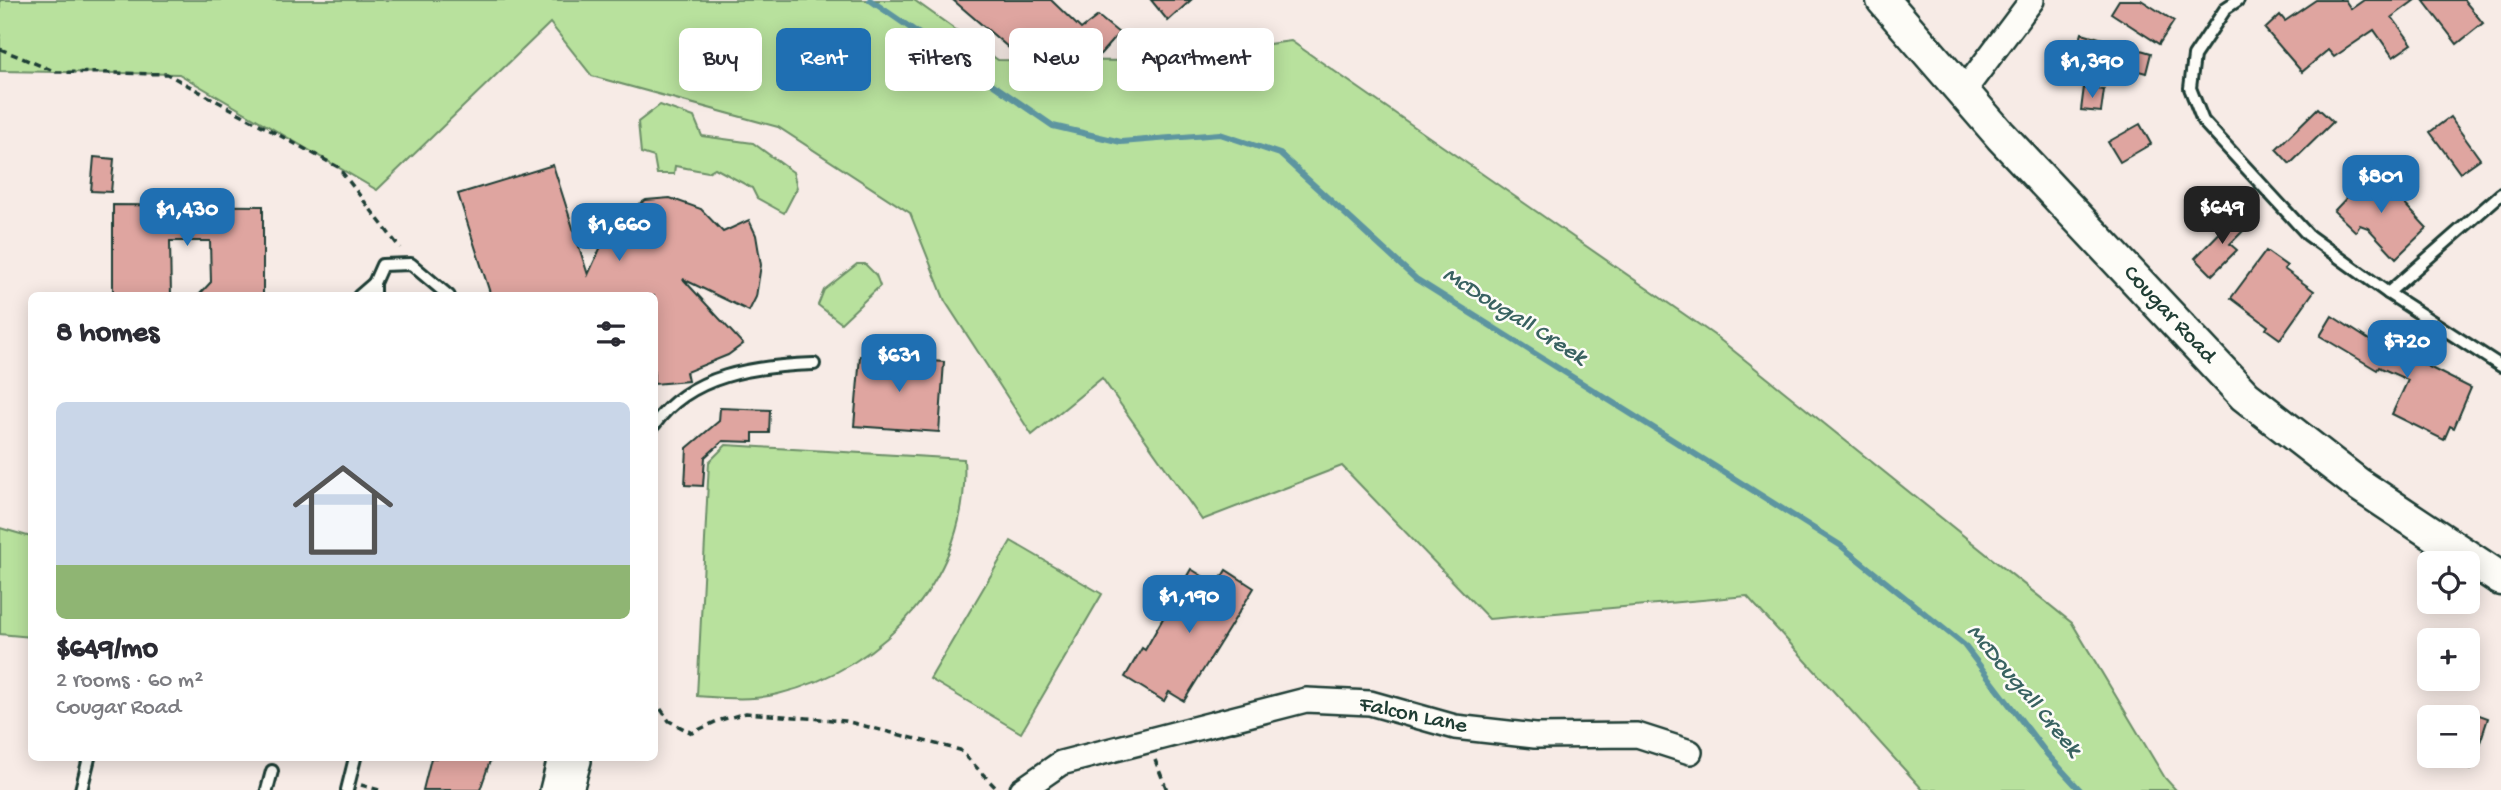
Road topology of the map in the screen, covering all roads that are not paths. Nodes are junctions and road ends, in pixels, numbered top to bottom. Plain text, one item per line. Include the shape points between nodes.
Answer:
1 (1883, 0) edge
2 (2032, 0) edge
3 (2238, 0) edge
4 (1963, 92) junction
5 (2501, 194) edge
6 (374, 283) junction
7 (364, 292) edge
8 (374, 292) edge
9 (444, 292) edge
10 (2388, 293) junction
11 (814, 364) dead end
12 (2501, 366) edge
13 (658, 419) edge
14 (2501, 579) edge
15 (1690, 752) dead end
16 (88, 761) edge
17 (354, 761) edge
18 (571, 761) edge
19 (573, 761) edge
20 (272, 771) dead end
21 (81, 790) edge
22 (267, 790) edge
23 (347, 790) edge
24 (552, 790) edge
25 (571, 790) edge
26 (1022, 790) edge

1 - 4 street, Cougar Road
2 - 4 street
3 - 10 lane via 2226,8 2194,56 2190,88 2203,121 2308,235
4 - 14 street, Cougar Road via 2245,396 2358,484
5 - 10 lane
6 - 7 lane
6 - 8 lane
6 - 9 lane via 382,265 411,264
10 - 12 lane
11 - 13 lane via 768,366 720,376 669,405
15 - 26 street, Falcon Lane via 1637,735 1535,736 1455,727 1370,703 1306,700 1061,763
16 - 21 lane
17 - 23 lane
18 - 24 street
19 - 25 street
20 - 22 lane

